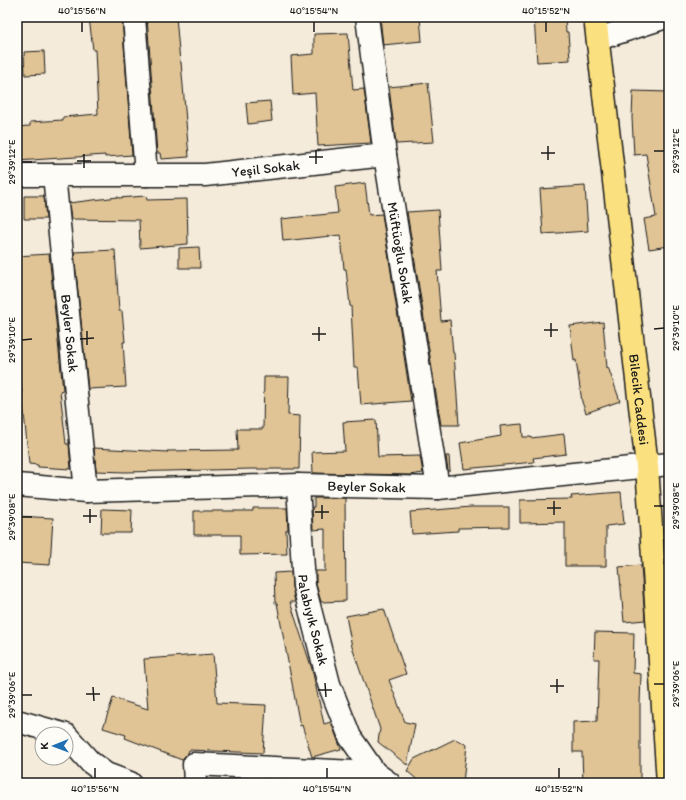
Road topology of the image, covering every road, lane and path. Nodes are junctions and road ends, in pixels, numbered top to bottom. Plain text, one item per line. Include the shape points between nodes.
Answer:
1 (134, 17) edge
2 (367, 17) edge
3 (595, 17) edge
4 (666, 17) edge
5 (598, 39) junction
6 (385, 155) junction
7 (17, 175) edge
8 (54, 175) junction
9 (146, 175) junction
10 (669, 464) edge
11 (647, 466) junction
12 (17, 485) edge
13 (298, 485) junction
14 (438, 488) junction
15 (86, 491) junction
16 (17, 721) edge
17 (35, 726) edge
18 (74, 742) edge
19 (382, 778) edge
20 (130, 783) edge
21 (194, 783) edge
22 (668, 783) edge

1 - 9 street
2 - 6 street, Müftüoğlu Sokak
3 - 5 main road, Bilecik Caddesi
4 - 5 street
5 - 11 main road, Bilecik Caddesi
6 - 9 street, Yeşil Sokak via 205,175
6 - 14 street, Müftüoğlu Sokak
7 - 8 street, Yeşil Sokak
8 - 9 street, Yeşil Sokak
8 - 15 street, Beyler Sokak
10 - 11 street, Beyler Sokak
11 - 14 street, Beyler Sokak
11 - 22 main road, Bilecik Caddesi
12 - 15 street, Beyler Sokak
13 - 14 street, Beyler Sokak
13 - 15 street, Beyler Sokak
13 - 19 street, Palabıyık Sokak via 304,586 330,684 350,737
16 - 17 street
18 - 20 street via 90,762 106,774
19 - 21 street via 194,764

